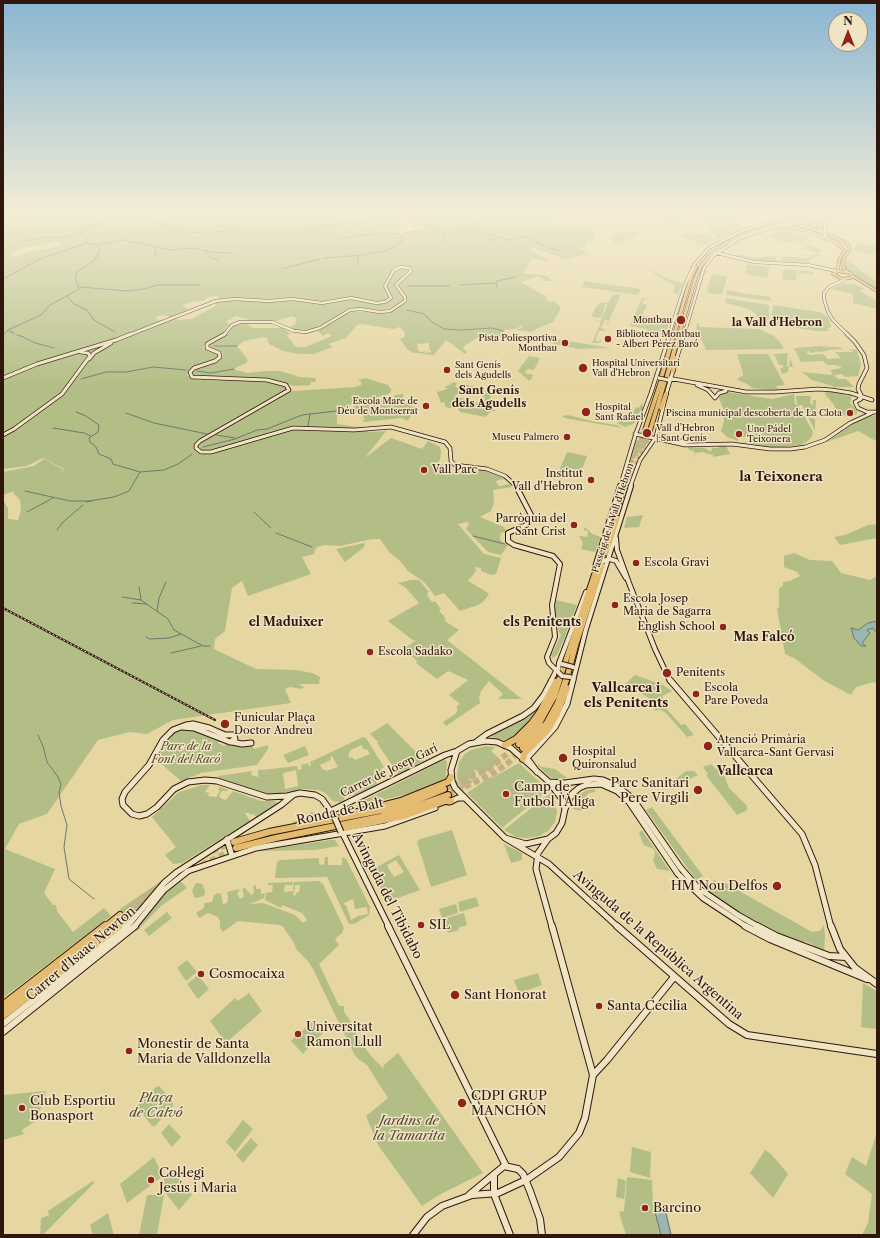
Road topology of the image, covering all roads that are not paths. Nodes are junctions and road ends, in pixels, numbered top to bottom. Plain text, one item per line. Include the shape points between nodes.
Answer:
1 (394, 272) edge
2 (408, 272) edge
3 (691, 272) edge
4 (693, 272) edge
5 (696, 272) edge
6 (697, 272) edge
7 (700, 272) edge
8 (702, 272) edge
9 (826, 272) edge
10 (835, 272) edge
11 (848, 272) edge
12 (834, 276) junction
13 (854, 277) junction
14 (693, 278) junction
15 (847, 279) junction
16 (834, 284) junction
17 (877, 292) edge
18 (345, 298) junction
19 (288, 300) junction
20 (332, 302) junction
21 (684, 302) junction
22 (311, 303) junction
23 (316, 303) junction
24 (326, 303) junction
25 (687, 305) junction
26 (676, 316) junction
27 (110, 343) junction
28 (87, 349) junction
29 (93, 350) junction
30 (81, 352) junction
31 (94, 354) junction
32 (68, 355) junction
33 (90, 356) junction
34 (87, 361) junction
35 (673, 371) junction
36 (3, 378) edge
37 (664, 378) junction
38 (859, 384) junction
39 (729, 390) junction
40 (859, 390) junction
41 (851, 393) junction
42 (666, 394) junction
43 (650, 396) junction
44 (860, 398) junction
45 (872, 400) junction
46 (876, 401) edge
47 (875, 412) edge
48 (636, 433) junction
49 (646, 434) junction
50 (3, 435) edge
51 (656, 438) junction
52 (703, 440) dead end
53 (629, 475) tunnel mouth
54 (618, 507) tunnel mouth
55 (617, 515) junction
56 (616, 536) junction
57 (602, 558) junction
58 (629, 583) junction
59 (547, 659) junction
60 (565, 669) junction
61 (231, 739) dead end
62 (476, 742) junction
63 (505, 745) junction
64 (521, 746) tunnel mouth
65 (457, 751) junction
66 (523, 759) junction
67 (537, 772) junction
68 (451, 777) junction
69 (549, 782) junction
70 (624, 793) junction
71 (294, 794) junction
72 (448, 795) junction
73 (464, 798) junction
74 (632, 806) junction
75 (638, 806) junction
76 (565, 809) junction
77 (332, 814) junction
78 (308, 828) junction
79 (342, 833) junction
80 (505, 838) junction
81 (227, 839) junction
82 (548, 840) junction
83 (235, 845) tunnel mouth
84 (232, 856) junction
85 (537, 856) junction
86 (548, 863) junction
87 (536, 867) junction
88 (846, 957) junction
89 (853, 965) junction
90 (842, 967) junction
91 (674, 977) junction
92 (874, 982) edge
93 (3, 1006) edge
94 (3, 1015) edge
95 (3, 1024) edge
96 (3, 1032) edge
97 (877, 1054) edge
98 (590, 1060) junction
99 (601, 1066) junction
100 (593, 1075) junction
101 (506, 1166) junction
102 (494, 1175) junction
103 (526, 1180) junction
104 (494, 1194) junction
105 (467, 1196) junction
106 (413, 1235) edge
107 (510, 1235) edge
108 (542, 1235) edge

1 - 18 street via 386,284 391,296 388,301 377,303
2 - 59 street via 395,285 403,296 403,301 389,311 349,310 319,328 307,331 294,330 271,321 239,322 229,326 224,334 206,344 206,349 218,353 219,357 191,369 188,373 192,378 267,381 288,389 198,441 194,444 194,450 209,454 295,428 357,431 392,428 443,442 448,447 452,464 498,473 520,494 532,514 532,519 525,526 509,532 508,541 553,556 560,564 552,606 555,636
3 - 26 street, Passeig de la Vall d'Hebron
4 - 14 highway
5 - 14 highway
6 - 14 highway
7 - 14 highway
8 - 35 street, Passeig de la Vall d'Hebron
9 - 12 street
10 - 12 main road
11 - 13 main road
12 - 15 main road
12 - 16 street
13 - 15 main road
13 - 17 main road
14 - 21 highway
14 - 25 highway
15 - 16 street
15 - 17 main road
16 - 38 street via 824,293 824,303 833,320 855,342 864,356 867,368
18 - 20 street
18 - 24 street
19 - 22 street
19 - 23 street
19 - 27 street via 229,300 205,304
20 - 22 street
20 - 24 street
21 - 26 highway
21 - 37 highway
22 - 23 street
23 - 24 street
25 - 35 highway
25 - 37 highway
26 - 37 street, Passeig de la Vall d'Hebron
27 - 28 street
27 - 29 street
27 - 31 street
28 - 29 street
28 - 32 street
29 - 30 street
29 - 31 street
29 - 33 street
30 - 32 street
30 - 33 street
31 - 34 street
32 - 36 street
33 - 34 street
34 - 50 street via 58,398
35 - 37 street, Passeig de la Vall d'Hebron
37 - 39 street
37 - 39 street via 699,386 715,398 719,393
37 - 42 street, Passeig de la Vall d'Hebron
37 - 43 street, Passeig de la Vall d'Hebron
37 - 49 highway
38 - 40 street
38 - 45 street via 863,393
39 - 41 street via 765,392 818,389
40 - 41 street
40 - 44 street
41 - 44 street
42 - 49 highway
42 - 51 street, Passeig de la Vall d'Hebron
43 - 48 street, Passeig de la Vall d'Hebron
43 - 49 highway
44 - 45 street
44 - 47 street via 855,402 857,406
45 - 46 street
47 - 51 street via 850,422 824,440 793,449 766,449 732,444 685,446
48 - 51 street
48 - 55 street, Passeig de la Vall d'Hebron
51 - 52 street via 685,442
51 - 55 street, Passeig de la Vall d'Hebron via 640,460
53 - 54 highway
55 - 56 street, Passeig de la Vall d'Hebron
55 - 57 highway
56 - 57 street, Passeig de la Vall d'Hebron
56 - 58 street via 616,547
57 - 58 street via 617,562
57 - 60 highway
57 - 60 street, Passeig de la Vall d'Hebron via 586,629
58 - 88 street via 655,649 673,686 804,837 815,865 832,931
59 - 60 street
59 - 60 street
60 - 62 street, Passeig de la Vall d'Hebron via 534,708
60 - 63 highway via 535,720 516,739
60 - 64 highway via 545,714
60 - 66 highway via 569,684 557,714 546,731 524,754
60 - 67 street, Passeig de la Vall d'Hebron via 567,704 555,727 528,757 528,761
61 - 71 street, Avinguda del Tibidabo via 194,728 182,727 173,730 165,737 150,763 125,792 122,799 124,805 132,814 147,814 174,789 188,782 198,781 217,781 267,797
62 - 63 street
62 - 65 street
63 - 66 street
65 - 68 street via 451,765
65 - 77 street, Carrer de Josep Garí
66 - 67 street
67 - 69 street
68 - 73 street via 455,788
68 - 78 highway via 446,783 401,800
69 - 70 street via 597,779 613,784
69 - 76 street via 562,800
70 - 74 street
70 - 75 street
70 - 76 street via 606,786 589,784 574,792
71 - 77 street, Avinguda del Tibidabo via 315,795 322,799
71 - 81 street, Carrer d'Isaac Newton via 285,803
72 - 73 street, Carrer d'Isaac Newton
72 - 78 highway, Ronda de Dalt
72 - 78 highway via 375,823 354,827
72 - 79 street, Carrer d'Isaac Newton via 403,821
73 - 80 street
74 - 75 street
74 - 90 street via 678,874 703,898 770,939
75 - 88 street via 680,867 702,891 750,923 776,936 829,956
76 - 82 street via 561,827
77 - 79 street, Avinguda del Tibidabo, bridge
78 - 83 highway, Ronda de Dalt via 262,841
79 - 84 street, Carrer d'Isaac Newton via 273,844
79 - 101 street, Avinguda del Tibidabo
80 - 82 street via 526,844
80 - 85 street, Avinguda de la República Argentina
81 - 84 street
81 - 95 street, Carrer d'Isaac Newton via 177,872 164,883 131,922
82 - 85 street
84 - 96 street, Carrer d'Isaac Newton via 202,866 176,880 160,894 133,928
85 - 86 street, Avinguda de la República Argentina
85 - 87 street
86 - 87 street via 540,863
86 - 91 street, Avinguda de la República Argentina
87 - 98 street
88 - 89 street
89 - 90 street via 848,968
89 - 92 street
90 - 92 street
91 - 97 street, Avinguda de la República Argentina via 732,1026 747,1035
91 - 99 street
93 - 94 highway via 122,918
98 - 99 street
98 - 100 street
99 - 100 street
100 - 103 street via 585,1118 576,1137 559,1157
101 - 102 street
101 - 103 street via 518,1169
102 - 104 street
102 - 105 street
103 - 104 street
103 - 108 street via 540,1219
104 - 105 street
104 - 107 street
105 - 106 street via 435,1210

